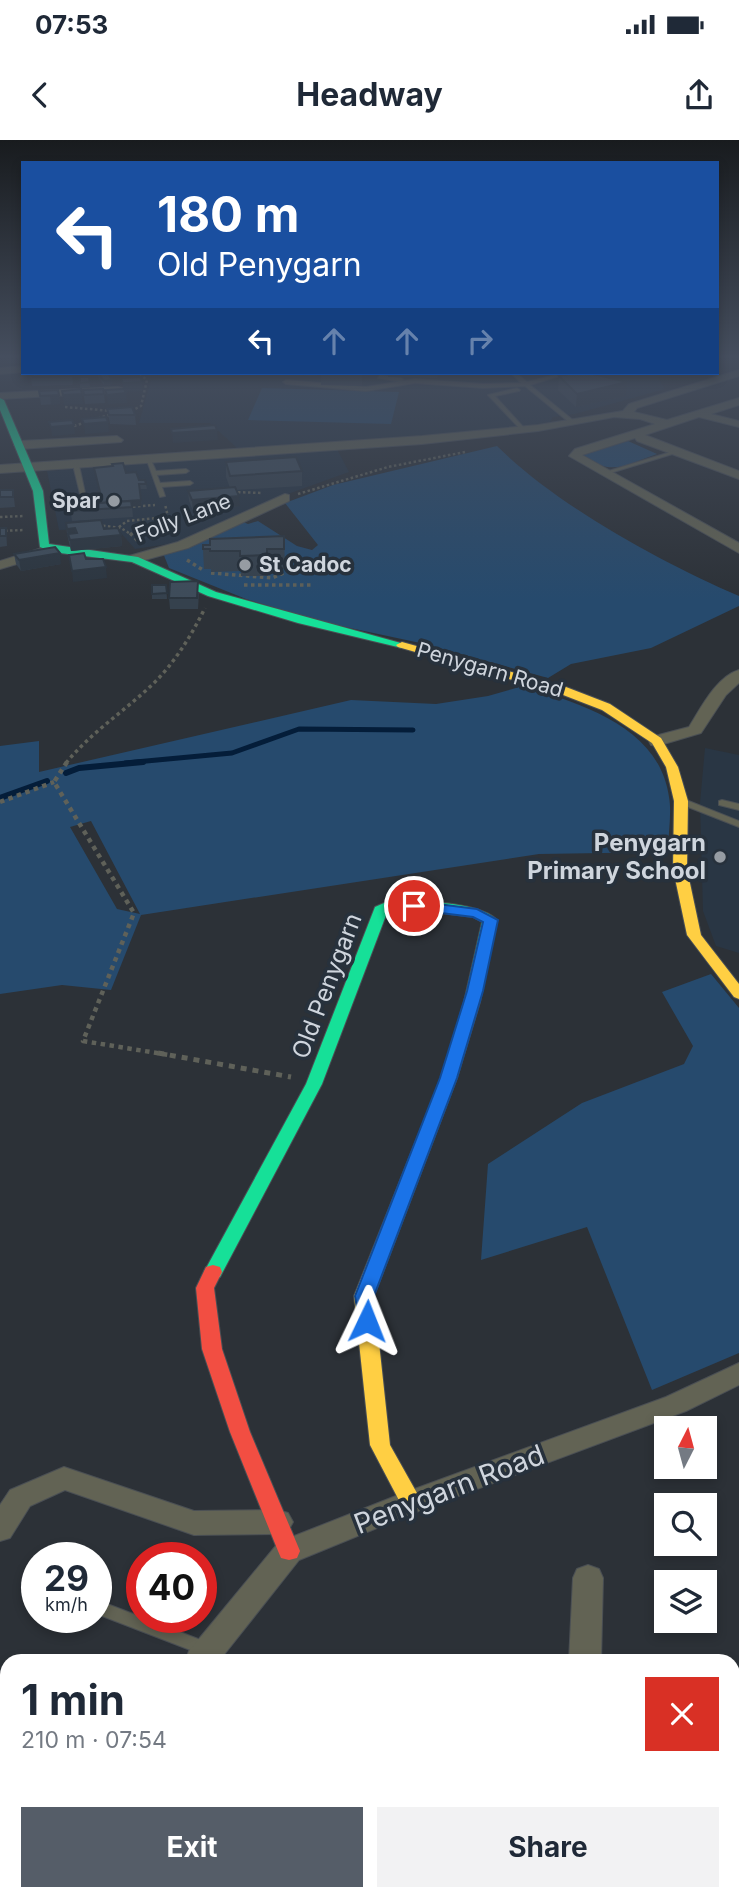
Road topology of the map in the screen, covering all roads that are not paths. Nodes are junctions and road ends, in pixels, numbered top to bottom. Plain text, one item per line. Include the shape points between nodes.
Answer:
1 (17, 437) edge
2 (451, 437) edge
3 (625, 437) edge
4 (641, 437) edge
5 (117, 440) dead end
6 (20, 445) junction
7 (676, 452) junction
8 (148, 459) junction
9 (76, 465) junction
10 (29, 468) junction
11 (0, 469) edge
12 (186, 471) dead end
13 (154, 473) junction
14 (605, 473) junction
15 (739, 475) edge
16 (190, 483) dead end
17 (158, 485) junction
18 (162, 496) road end
19 (285, 498) road end
20 (86, 506) edge
21 (51, 549) junction
22 (739, 549) edge
23 (140, 557) junction
24 (0, 565) edge
25 (739, 675) edge
26 (657, 741) junction
27 (681, 801) junction
28 (722, 803) dead end
29 (739, 807) edge
30 (739, 824) edge
31 (739, 994) edge
32 (739, 1373) edge
33 (411, 1502) junction
34 (278, 1522) junction
35 (0, 1530) edge
36 (289, 1551) junction
37 (589, 1578) dead end
38 (112, 1614) edge
39 (200, 1654) edge
40 (206, 1654) edge
41 (585, 1654) edge

1 - 6 street
2 - 8 street
3 - 14 street via 575,457
4 - 7 street
5 - 6 street
6 - 10 street
7 - 14 lane
7 - 15 street
8 - 9 street
8 - 13 lane
9 - 10 street
9 - 20 lane
10 - 11 street
10 - 21 street via 38,491 44,545
12 - 13 lane
13 - 17 lane
14 - 22 street
16 - 17 lane
17 - 18 lane
19 - 23 street, Folly Lane via 220,530
21 - 23 street, Penygarn Road
21 - 24 street
23 - 26 street, Penygarn Road via 212,594 562,690 606,707
25 - 26 street via 720,692 695,730
26 - 27 street, Penygarn Road via 672,768
27 - 30 lane
27 - 31 street, Penygarn Road via 680,869 694,935
28 - 29 lane
32 - 33 street, Penygarn Road via 676,1404
33 - 34 street, Old Penygarn via 380,1445 364,1296 449,1078 490,920 477,913 393,904 382,907 314,1084 205,1288 212,1349
33 - 36 street, Penygarn Road
34 - 35 street via 194,1523 64,1478 20,1498
34 - 36 street, Old Penygarn
36 - 40 street, Penygarn Road
37 - 41 street
38 - 39 lane

